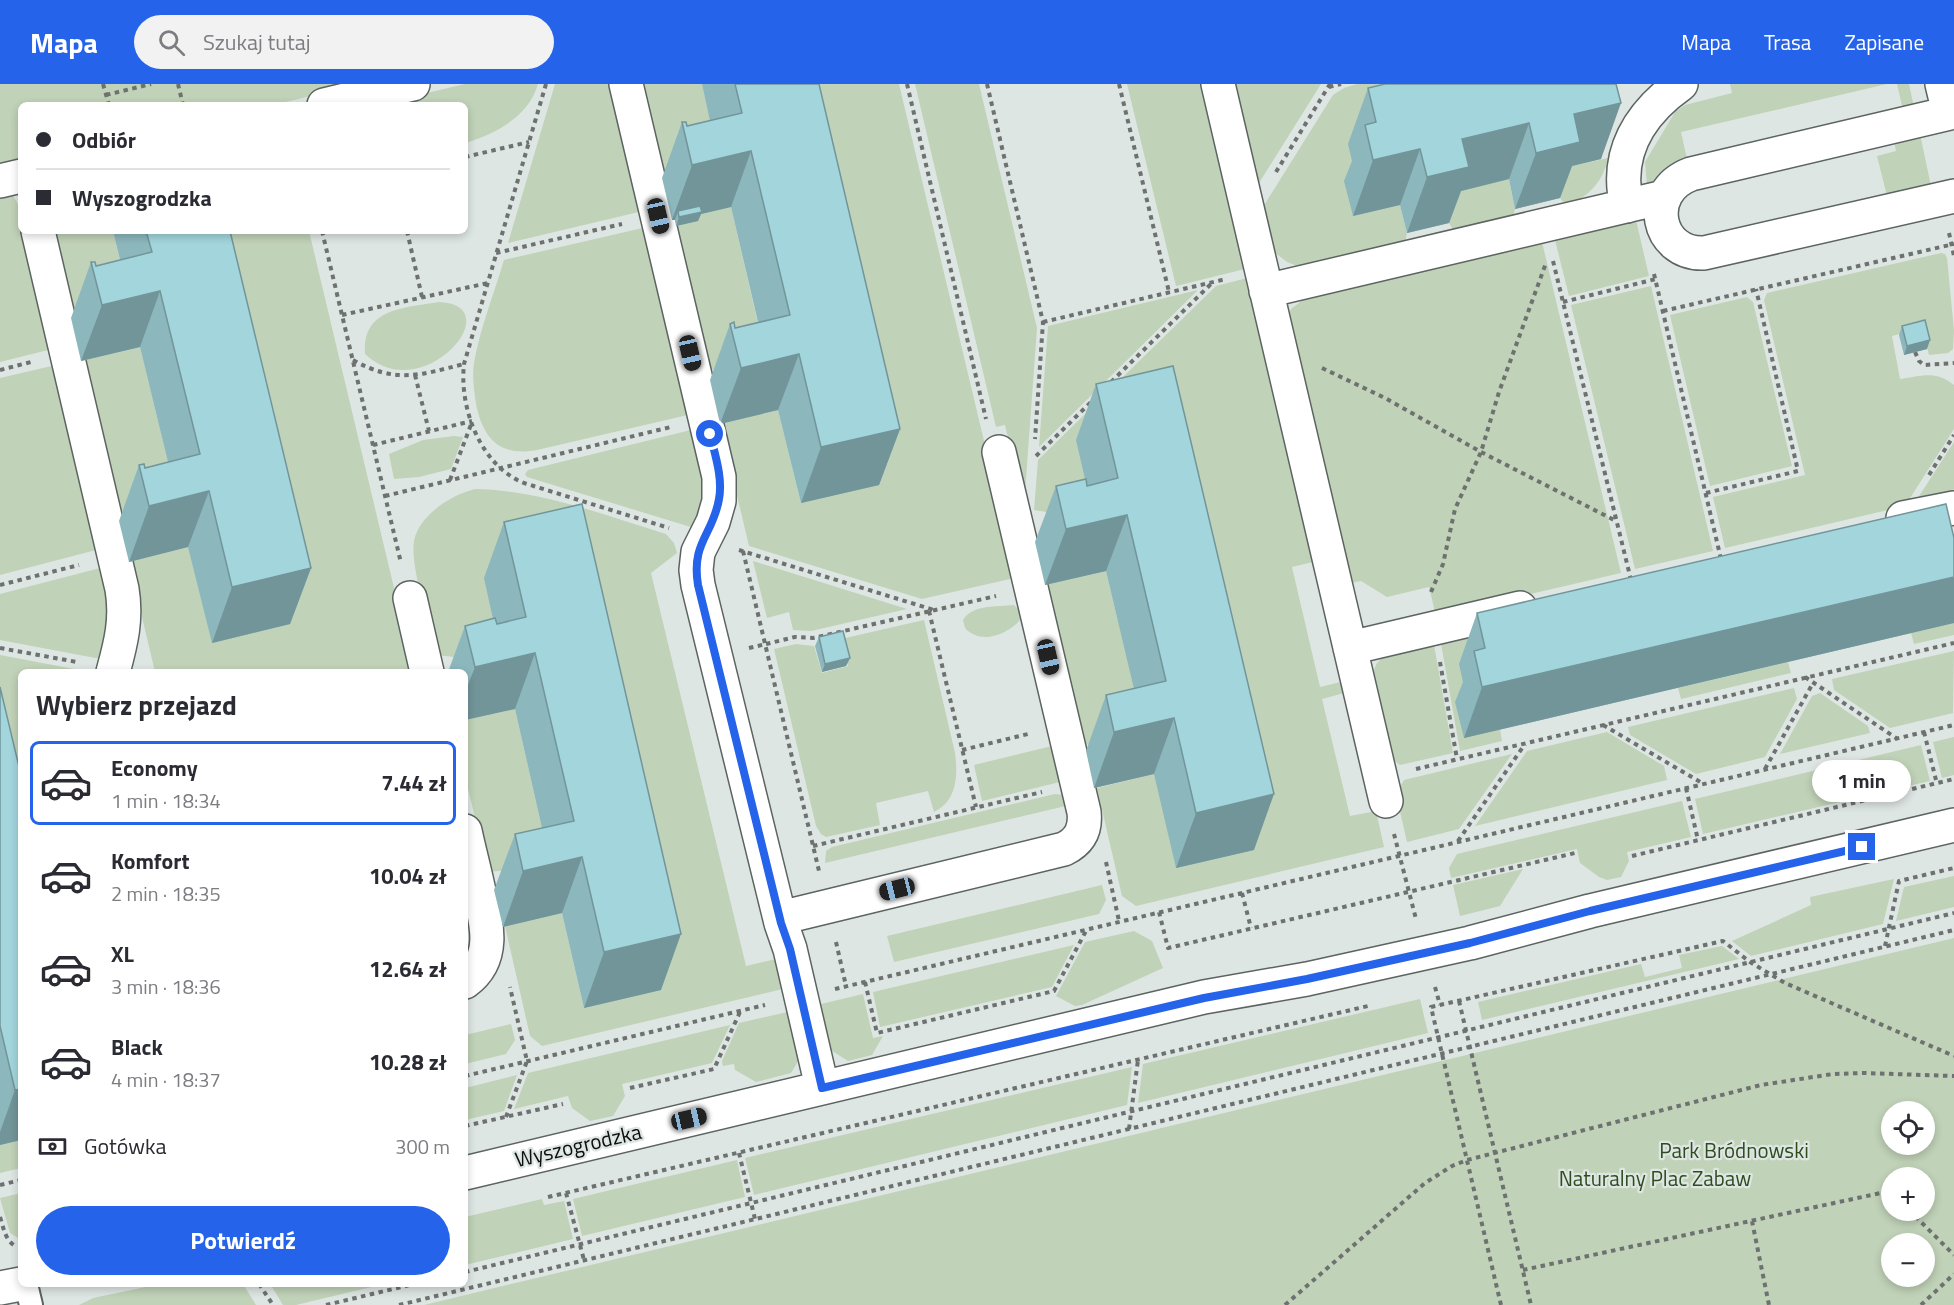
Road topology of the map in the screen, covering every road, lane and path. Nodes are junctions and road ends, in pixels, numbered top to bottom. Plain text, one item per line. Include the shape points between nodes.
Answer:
1 (103, 84) edge
2 (151, 84) edge
3 (178, 84) edge
4 (413, 84) edge
5 (546, 84) edge
6 (626, 84) edge
7 (907, 84) edge
8 (987, 84) edge
9 (1119, 84) edge
10 (1218, 84) edge
11 (1341, 84) edge
12 (1681, 84) edge
13 (1329, 86) edge
14 (106, 94) junction
15 (108, 102) edge
16 (182, 102) edge
17 (337, 102) edge
18 (1948, 103) edge
19 (530, 142) junction
20 (468, 156) edge
21 (18, 177) edge
22 (0, 181) edge
23 (1954, 196) edge
24 (1664, 197) junction
25 (1628, 206) junction
26 (658, 216) junction
27 (1249, 216) junction
28 (39, 234) edge
29 (323, 234) edge
30 (408, 234) edge
31 (1548, 238) junction
32 (1954, 244) edge
33 (496, 254) junction
34 (1653, 268) dead end
35 (1656, 279) junction
36 (1264, 281) junction
37 (1213, 282) junction
38 (488, 283) junction
39 (1756, 289) junction
40 (1169, 292) junction
41 (422, 297) junction
42 (1563, 302) junction
43 (1663, 311) junction
44 (342, 315) junction
45 (1043, 322) junction
46 (1280, 350) junction
47 (1915, 352) edge
48 (352, 360) junction
49 (1954, 363) edge
50 (464, 364) junction
51 (415, 375) junction
52 (1107, 386) edge
53 (1098, 394) edge
54 (706, 418) junction
55 (472, 421) junction
56 (429, 431) junction
57 (373, 445) junction
58 (999, 452) joint
59 (1481, 452) junction
60 (499, 468) junction
61 (450, 480) junction
62 (1706, 493) junction
63 (385, 496) junction
64 (1954, 508) edge
65 (1616, 521) junction
66 (1879, 524) edge
67 (703, 539) junction
68 (743, 549) junction
69 (114, 555) junction
70 (1722, 561) edge
71 (1631, 582) edge
72 (0, 585) edge
73 (1031, 587) junction
74 (410, 598) joint
75 (1544, 602) edge
76 (931, 611) junction
77 (1436, 627) junction
78 (1954, 643) edge
79 (766, 644) junction
80 (0, 648) edge
81 (1350, 648) junction
82 (103, 669) edge
83 (114, 669) edge
84 (426, 669) edge
85 (1805, 677) junction
86 (1813, 683) junction
87 (1953, 724) edge
88 (1064, 725) junction
89 (1603, 725) junction
90 (1924, 732) junction
91 (1896, 738) dead end
92 (1526, 743) junction
93 (962, 750) junction
94 (1458, 759) junction
95 (1765, 770) junction
96 (1954, 779) edge
97 (1077, 783) junction
98 (1703, 784) junction
99 (1937, 784) junction
100 (1686, 788) junction
101 (1383, 789) joint
102 (976, 807) junction
103 (1954, 825) edge
104 (1698, 840) junction
105 (1457, 842) junction
106 (468, 844) edge
107 (813, 846) junction
108 (1575, 853) dead end
109 (1632, 856) dead end
110 (1954, 868) edge
111 (1242, 893) junction
112 (827, 906) junction
113 (1160, 912) junction
114 (1954, 913) edge
115 (780, 918) junction
116 (1251, 928) junction
117 (1889, 928) junction
118 (1087, 929) junction
119 (1954, 930) edge
120 (488, 942) junction
121 (1885, 946) junction
122 (1750, 962) junction
123 (1769, 974) junction
124 (468, 980) edge
125 (865, 982) junction
126 (846, 986) junction
127 (1436, 990) dead end
128 (825, 991) dead end
129 (1425, 993) dead end
130 (1459, 1000) junction
131 (770, 1004) dead end
132 (1379, 1004) dead end
133 (741, 1011) junction
134 (1466, 1030) junction
135 (1438, 1037) junction
136 (1470, 1046) junction
137 (1442, 1053) junction
138 (1954, 1056) edge
139 (1138, 1060) junction
140 (527, 1061) junction
141 (468, 1075) edge
142 (1954, 1076) edge
143 (630, 1088) dead end
144 (822, 1088) junction
145 (563, 1104) dead end
146 (1131, 1111) junction
147 (506, 1117) junction
148 (468, 1125) edge
149 (1129, 1129) junction
150 (739, 1153) junction
151 (1495, 1153) junction
152 (1467, 1160) junction
153 (468, 1172) edge
154 (18, 1181) edge
155 (0, 1185) edge
156 (566, 1193) junction
157 (1881, 1193) edge
158 (548, 1197) dead end
159 (751, 1203) junction
160 (0, 1217) edge
161 (755, 1219) junction
162 (1752, 1221) junction
163 (1920, 1221) edge
164 (579, 1244) junction
165 (18, 1247) edge
166 (1954, 1255) edge
167 (584, 1260) junction
168 (1523, 1270) junction
169 (468, 1271) edge
170 (1954, 1274) edge
171 (18, 1285) edge
172 (27, 1287) edge
173 (261, 1287) edge
174 (401, 1287) edge
175 (0, 1288) edge
176 (31, 1305) edge
177 (273, 1305) edge
178 (326, 1305) edge
179 (399, 1305) edge
180 (1285, 1305) edge
181 (1501, 1305) edge
182 (1531, 1305) edge
183 (1769, 1305) edge
184 (1921, 1305) edge

1 - 14 path
2 - 14 path
3 - 16 path
4 - 17 street
5 - 19 path
6 - 26 street
7 - 58 path via 987,421
8 - 45 path
9 - 40 path
10 - 27 street
11 - 13 path
12 - 25 street via 1651,109 1632,138 1624,173
13 - 27 path
14 - 15 path
18 - 24 street via 1691,174 1674,183
19 - 20 path
19 - 33 path
21 - 22 street
23 - 24 street via 1698,254 1681,249 1666,232 1662,217
24 - 25 street
25 - 31 street
26 - 33 path
26 - 54 street
27 - 36 street
28 - 69 street
29 - 44 path
30 - 41 path
31 - 36 street
31 - 42 path
31 - 59 path
32 - 39 path
33 - 38 path
34 - 35 path
35 - 42 path
35 - 43 path
36 - 37 path
36 - 46 street
37 - 40 path
37 - 52 path
38 - 41 path
38 - 50 path
39 - 43 path
39 - 62 path via 1798,471
40 - 45 path
41 - 44 path
42 - 65 path
43 - 62 path
44 - 48 path
45 - 53 path via 1033,459
46 - 59 path via 1372,391
46 - 81 street
47 - 49 path via 1924,365
48 - 51 path via 380,372
48 - 57 path
50 - 51 path
50 - 55 path via 464,390
51 - 56 path
54 - 60 path
54 - 67 street via 720,495 713,522
55 - 56 path
55 - 60 path
55 - 61 path
56 - 57 path
57 - 63 path
58 - 73 street
59 - 65 path
59 - 77 path via 1455,509 1443,564
60 - 61 path
60 - 67 path via 524,483
61 - 63 path
62 - 70 path
63 - 74 path
64 - 66 street
65 - 71 path
67 - 68 path
67 - 115 street via 697,558 698,585
68 - 76 path
68 - 79 path
69 - 72 path
69 - 83 street via 125,615
73 - 76 path
73 - 88 street
74 - 84 street
75 - 77 street
76 - 79 path via 813,638 795,637
76 - 93 path
77 - 81 street
77 - 94 path
78 - 85 path
79 - 107 path
80 - 82 path
81 - 101 street
85 - 86 path
85 - 89 path
86 - 91 path
86 - 95 path
87 - 90 path
88 - 93 path
88 - 97 street
89 - 92 path
89 - 98 path
90 - 95 path
90 - 99 path
92 - 94 path
92 - 105 path
93 - 102 path
94 - 101 path
95 - 98 path
96 - 99 path
97 - 102 path
97 - 112 street via 1084,829 1064,849
98 - 100 path
99 - 104 path
100 - 104 path
100 - 105 path
102 - 107 path
103 - 144 street, Wyszogrodzka via 1470,943 1204,998
104 - 109 path
105 - 111 path
106 - 120 street
107 - 112 path
108 - 116 path
110 - 117 path via 1899,881
111 - 113 path
111 - 116 path
112 - 115 street
112 - 126 path
113 - 116 path via 1168,948
113 - 118 path
114 - 117 path
115 - 144 street
117 - 121 path
117 - 122 path
118 - 125 path
118 - 125 path via 1054,991 877,1033
119 - 121 path
120 - 124 street via 481,965
120 - 140 path via 504,962
121 - 123 path
122 - 123 path
122 - 130 path via 1723,940
122 - 134 path
123 - 136 path
123 - 138 path
125 - 126 path
126 - 128 path
127 - 129 path
130 - 134 path
130 - 135 path via 1431,1007
131 - 133 path
132 - 139 path
133 - 140 path
133 - 143 path via 714,1069
134 - 135 path
134 - 136 path
135 - 137 path
135 - 146 path
136 - 137 path
136 - 151 path
137 - 149 path
137 - 152 path
139 - 146 path
139 - 150 path
140 - 141 path
140 - 147 path
142 - 151 path via 1863,1073 1803,1078 1715,1096
144 - 153 street, Wyszogrodzka
145 - 147 path
146 - 149 path
146 - 159 path
147 - 148 path
149 - 161 path
150 - 156 path
150 - 159 path
151 - 152 path
151 - 168 path
152 - 180 path via 1425,1183
152 - 181 path
154 - 155 path
156 - 158 path
156 - 164 path
157 - 162 path
159 - 161 path
159 - 164 path
160 - 165 path via 8,1240
161 - 167 path
162 - 168 path
162 - 183 path
163 - 166 path
164 - 167 path
164 - 169 path
167 - 179 path
168 - 182 path
170 - 184 path
171 - 175 street
172 - 176 lane
173 - 177 path
174 - 178 path

